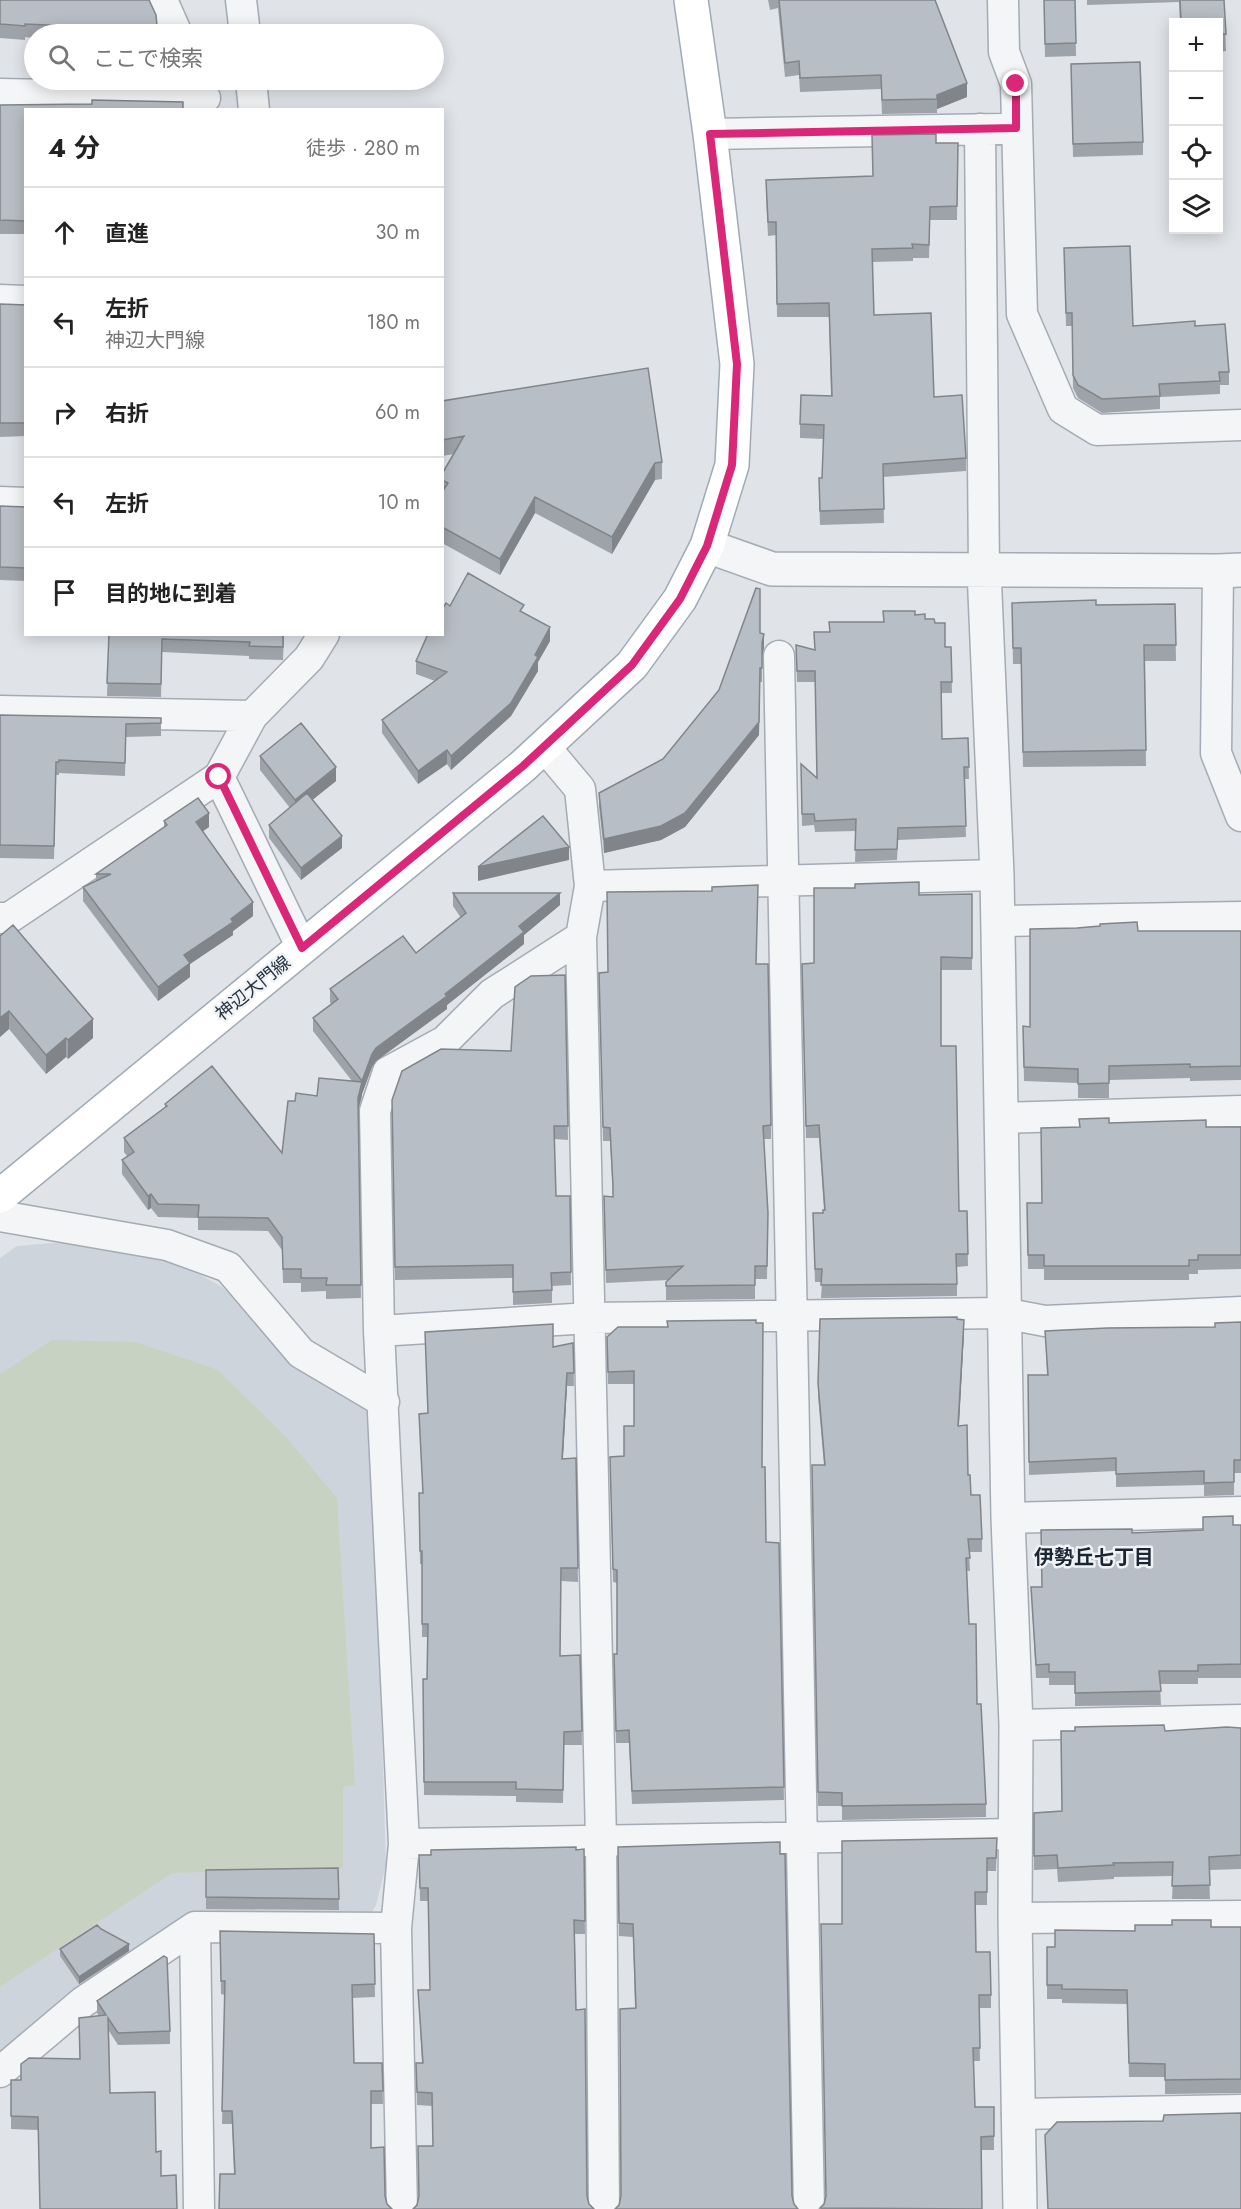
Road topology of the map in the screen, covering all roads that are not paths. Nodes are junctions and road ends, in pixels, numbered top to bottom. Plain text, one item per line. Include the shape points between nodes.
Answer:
1 (162, 0) edge
2 (240, 0) edge
3 (691, 0) edge
4 (1003, 0) edge
5 (173, 24) edge
6 (244, 24) edge
7 (251, 90) edge
8 (0, 94) edge
9 (205, 96) edge
10 (254, 108) edge
11 (1016, 128) junction
12 (980, 129) junction
13 (710, 134) junction
14 (0, 300) edge
15 (24, 300) edge
16 (1241, 424) edge
17 (0, 502) edge
18 (24, 503) edge
19 (707, 546) junction
20 (984, 570) junction
21 (1230, 570) edge
22 (323, 636) edge
23 (779, 656) dead end
24 (0, 711) edge
25 (252, 716) junction
26 (544, 746) junction
27 (219, 777) junction
28 (1241, 816) edge
29 (997, 875) junction
30 (784, 881) junction
31 (590, 886) junction
32 (1241, 917) edge
33 (0, 918) edge
34 (998, 921) junction
35 (581, 937) junction
36 (302, 948) junction
37 (1241, 1111) edge
38 (1000, 1118) junction
39 (0, 1196) edge
40 (0, 1216) edge
41 (1241, 1312) edge
42 (1003, 1313) junction
43 (791, 1316) junction
44 (590, 1318) junction
45 (379, 1331) junction
46 (384, 1402) junction
47 (1241, 1512) edge
48 (1008, 1518) junction
49 (1241, 1720) edge
50 (1016, 1725) junction
51 (1015, 1834) junction
52 (803, 1838) junction
53 (601, 1841) junction
54 (404, 1844) junction
55 (1241, 1916) edge
56 (1015, 1918) junction
57 (195, 1927) junction
58 (396, 1928) junction
59 (0, 2072) edge
60 (1241, 2110) edge
61 (1017, 2114) junction
62 (199, 2209) edge
63 (402, 2209) edge
64 (604, 2209) edge
65 (809, 2209) edge
66 (1020, 2209) edge

1 - 5 street
2 - 6 street
3 - 13 main road, 神辺大門線
4 - 11 street via 1004,52 1016,84
7 - 10 street
8 - 9 street
11 - 12 street
11 - 16 street via 1022,314 1063,409 1096,430
12 - 13 street
12 - 20 street
13 - 19 main road, 神辺大門線 via 737,364 732,465
14 - 15 street
17 - 18 street
19 - 20 street via 772,569
19 - 26 main road, 神辺大門線 via 680,599 632,665
20 - 21 street
20 - 29 street
21 - 28 street via 1216,753
22 - 25 street via 309,658
23 - 30 street
24 - 25 street
25 - 27 street
26 - 31 street via 580,789
26 - 36 main road, 神辺大門線
27 - 33 street via 9,918
27 - 36 street
29 - 30 street
29 - 34 street
30 - 31 street
30 - 43 street
31 - 35 street
32 - 34 street
34 - 38 street
35 - 44 street
35 - 45 street via 492,994 445,1041 388,1072 375,1111
36 - 39 main road, 神辺大門線
37 - 38 street
38 - 42 street
40 - 46 street via 167,1245 228,1267 302,1353
41 - 42 street via 1045,1321
42 - 43 street
42 - 48 street
43 - 44 street
43 - 52 street
44 - 45 street
44 - 53 street
45 - 46 street
46 - 54 street
47 - 48 street
48 - 50 street
49 - 50 street
50 - 51 street
51 - 52 street
51 - 56 street
52 - 53 street
52 - 65 street
53 - 54 street
53 - 64 street
54 - 58 street
55 - 56 street
56 - 61 street
57 - 58 street
57 - 59 street via 84,2002
57 - 62 street
58 - 63 street
60 - 61 street
61 - 66 street

